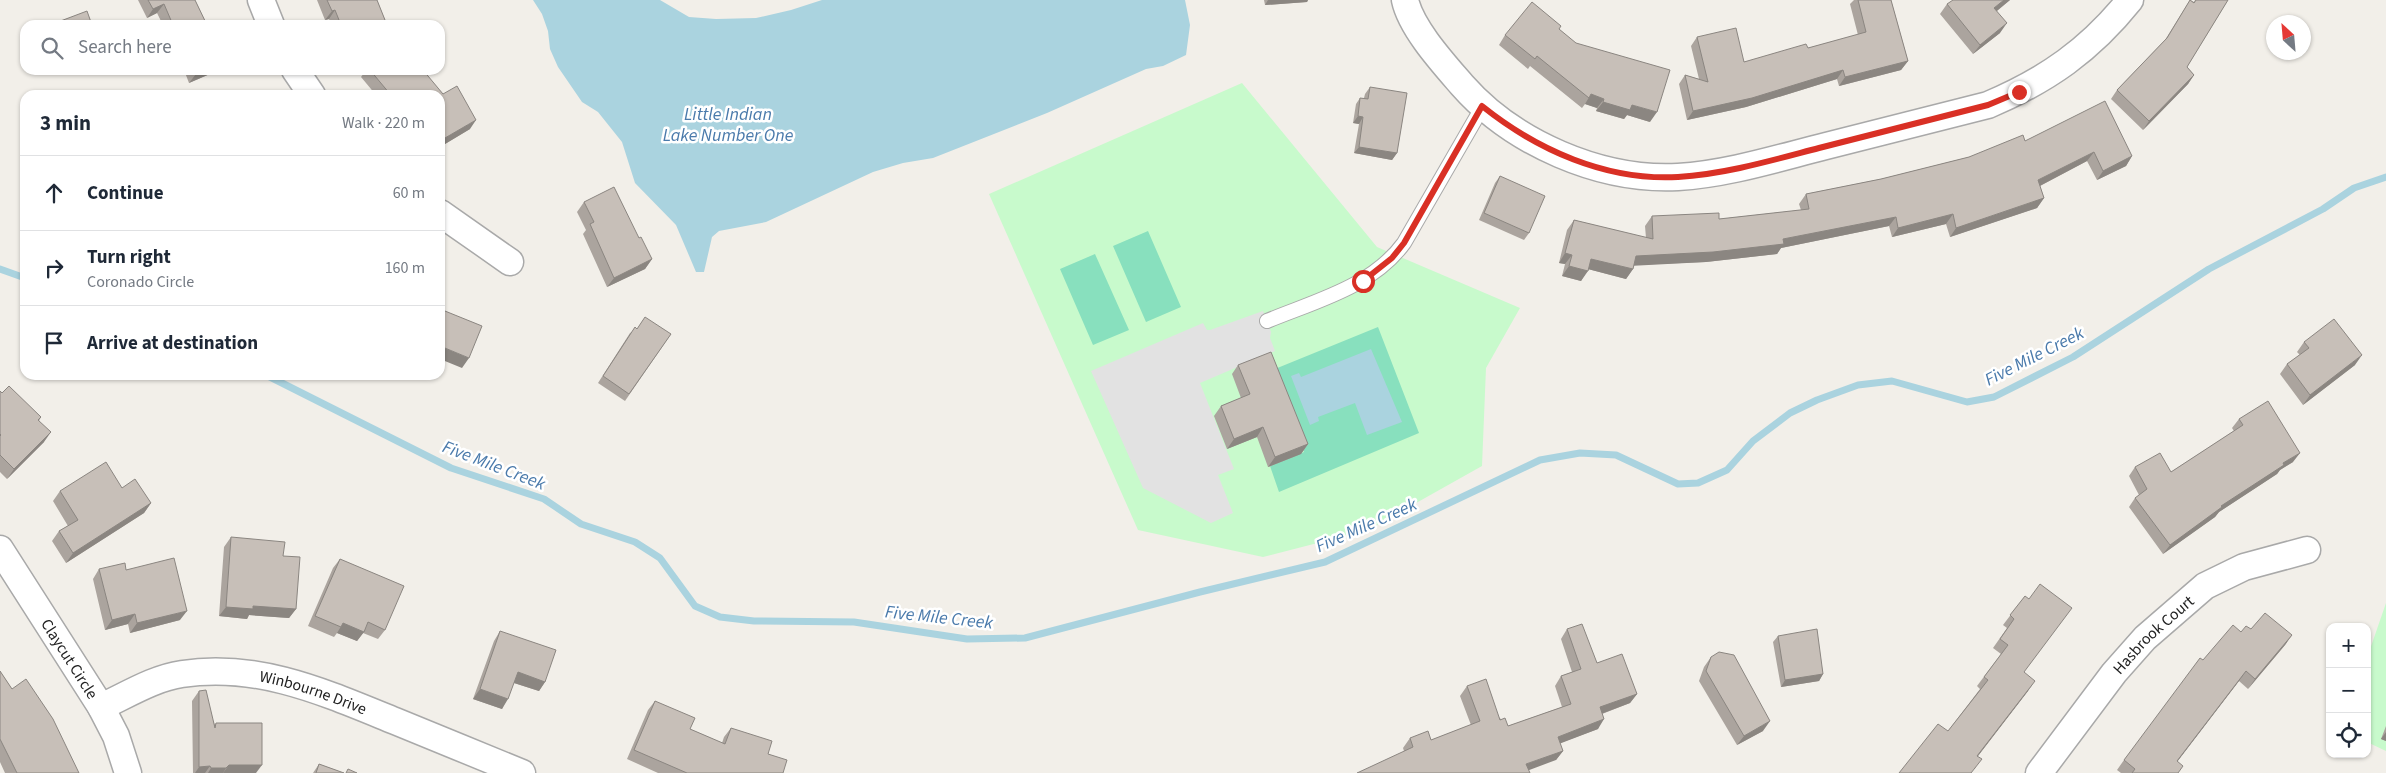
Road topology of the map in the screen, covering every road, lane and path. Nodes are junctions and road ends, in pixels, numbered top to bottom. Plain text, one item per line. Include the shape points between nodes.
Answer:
1 (261, 0) edge
2 (1405, 0) edge
3 (2118, 4) edge
4 (269, 20) edge
5 (298, 75) edge
6 (309, 90) edge
7 (1482, 106) junction
8 (445, 216) edge
9 (510, 262) dead end
10 (1267, 321) dead end
11 (0, 549) edge
12 (2307, 550) dead end
13 (101, 707) junction
14 (128, 773) edge
15 (522, 773) edge
16 (2039, 773) edge

1 - 4 street
2 - 7 street via 1427,40
3 - 7 street via 2087,47 2046,77 1988,105 1756,164 1708,173 1649,176 1600,167 1541,147
5 - 6 street
7 - 10 lane via 1404,243 1392,258 1363,281
8 - 9 street
11 - 13 street, Claycut Circle
12 - 16 street, Hasbrook Court via 2244,567 2205,586 2145,638 2114,673
13 - 14 street, Claycut Circle via 116,736
13 - 15 street, Winbourne Drive via 165,678 182,674 218,671 257,673 331,694

